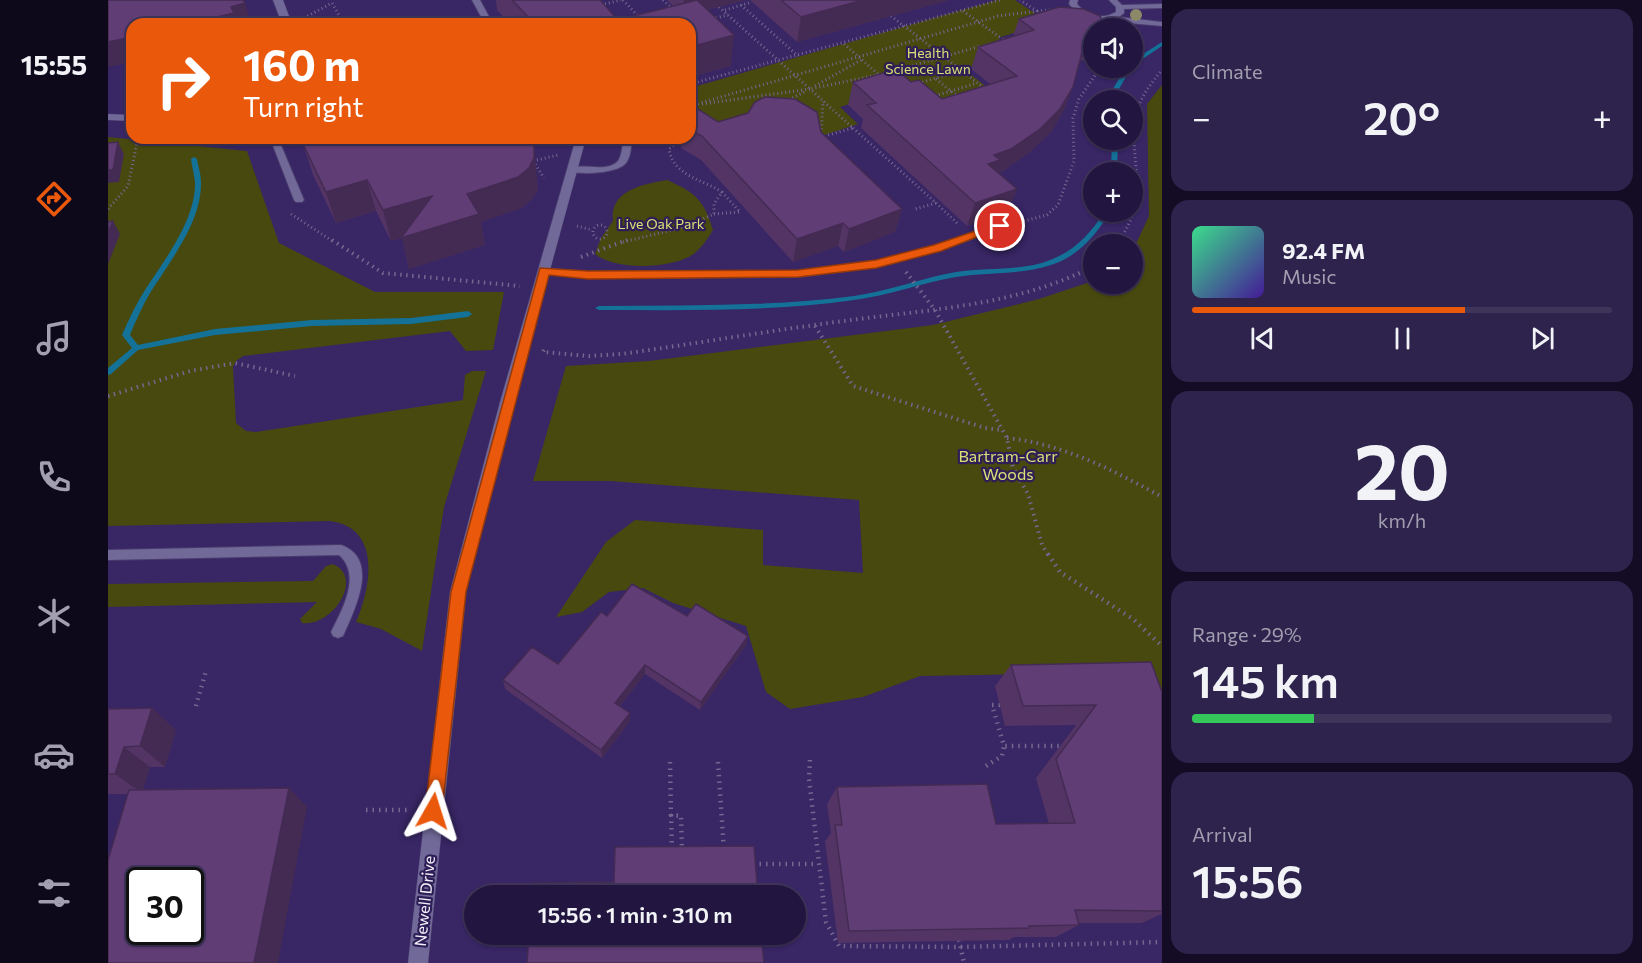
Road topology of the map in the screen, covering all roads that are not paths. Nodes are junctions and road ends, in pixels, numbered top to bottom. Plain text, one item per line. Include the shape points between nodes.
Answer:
1 (278, 0) edge
2 (477, 0) edge
3 (482, 0) edge
4 (1074, 0) edge
5 (1113, 0) edge
6 (1162, 6) edge
7 (1120, 7) junction
8 (482, 14) junction
9 (285, 18) edge
10 (485, 18) edge
11 (1094, 18) edge
12 (1110, 18) edge
13 (1143, 22) edge
14 (1162, 24) edge
15 (108, 117) edge
16 (126, 118) edge
17 (276, 144) edge
18 (579, 144) edge
19 (627, 144) edge
20 (572, 170) junction
21 (299, 200) dead end
22 (1000, 226) road end
23 (544, 271) junction
24 (108, 555) edge
25 (338, 632) dead end
26 (418, 963) edge

1 - 9 street
2 - 8 lane
3 - 8 lane
4 - 11 lane via 1072,4 1080,12
5 - 7 lane
6 - 7 lane
7 - 12 lane via 1120,14
8 - 10 lane
13 - 14 lane
15 - 16 street
17 - 21 lane
18 - 20 street, Newell Drive
19 - 20 lane via 619,165
20 - 23 street, Newell Drive
22 - 23 lane via 876,264 798,274 588,275
23 - 26 street, Newell Drive via 458,592
24 - 25 lane via 341,549 354,563 356,576 354,595

